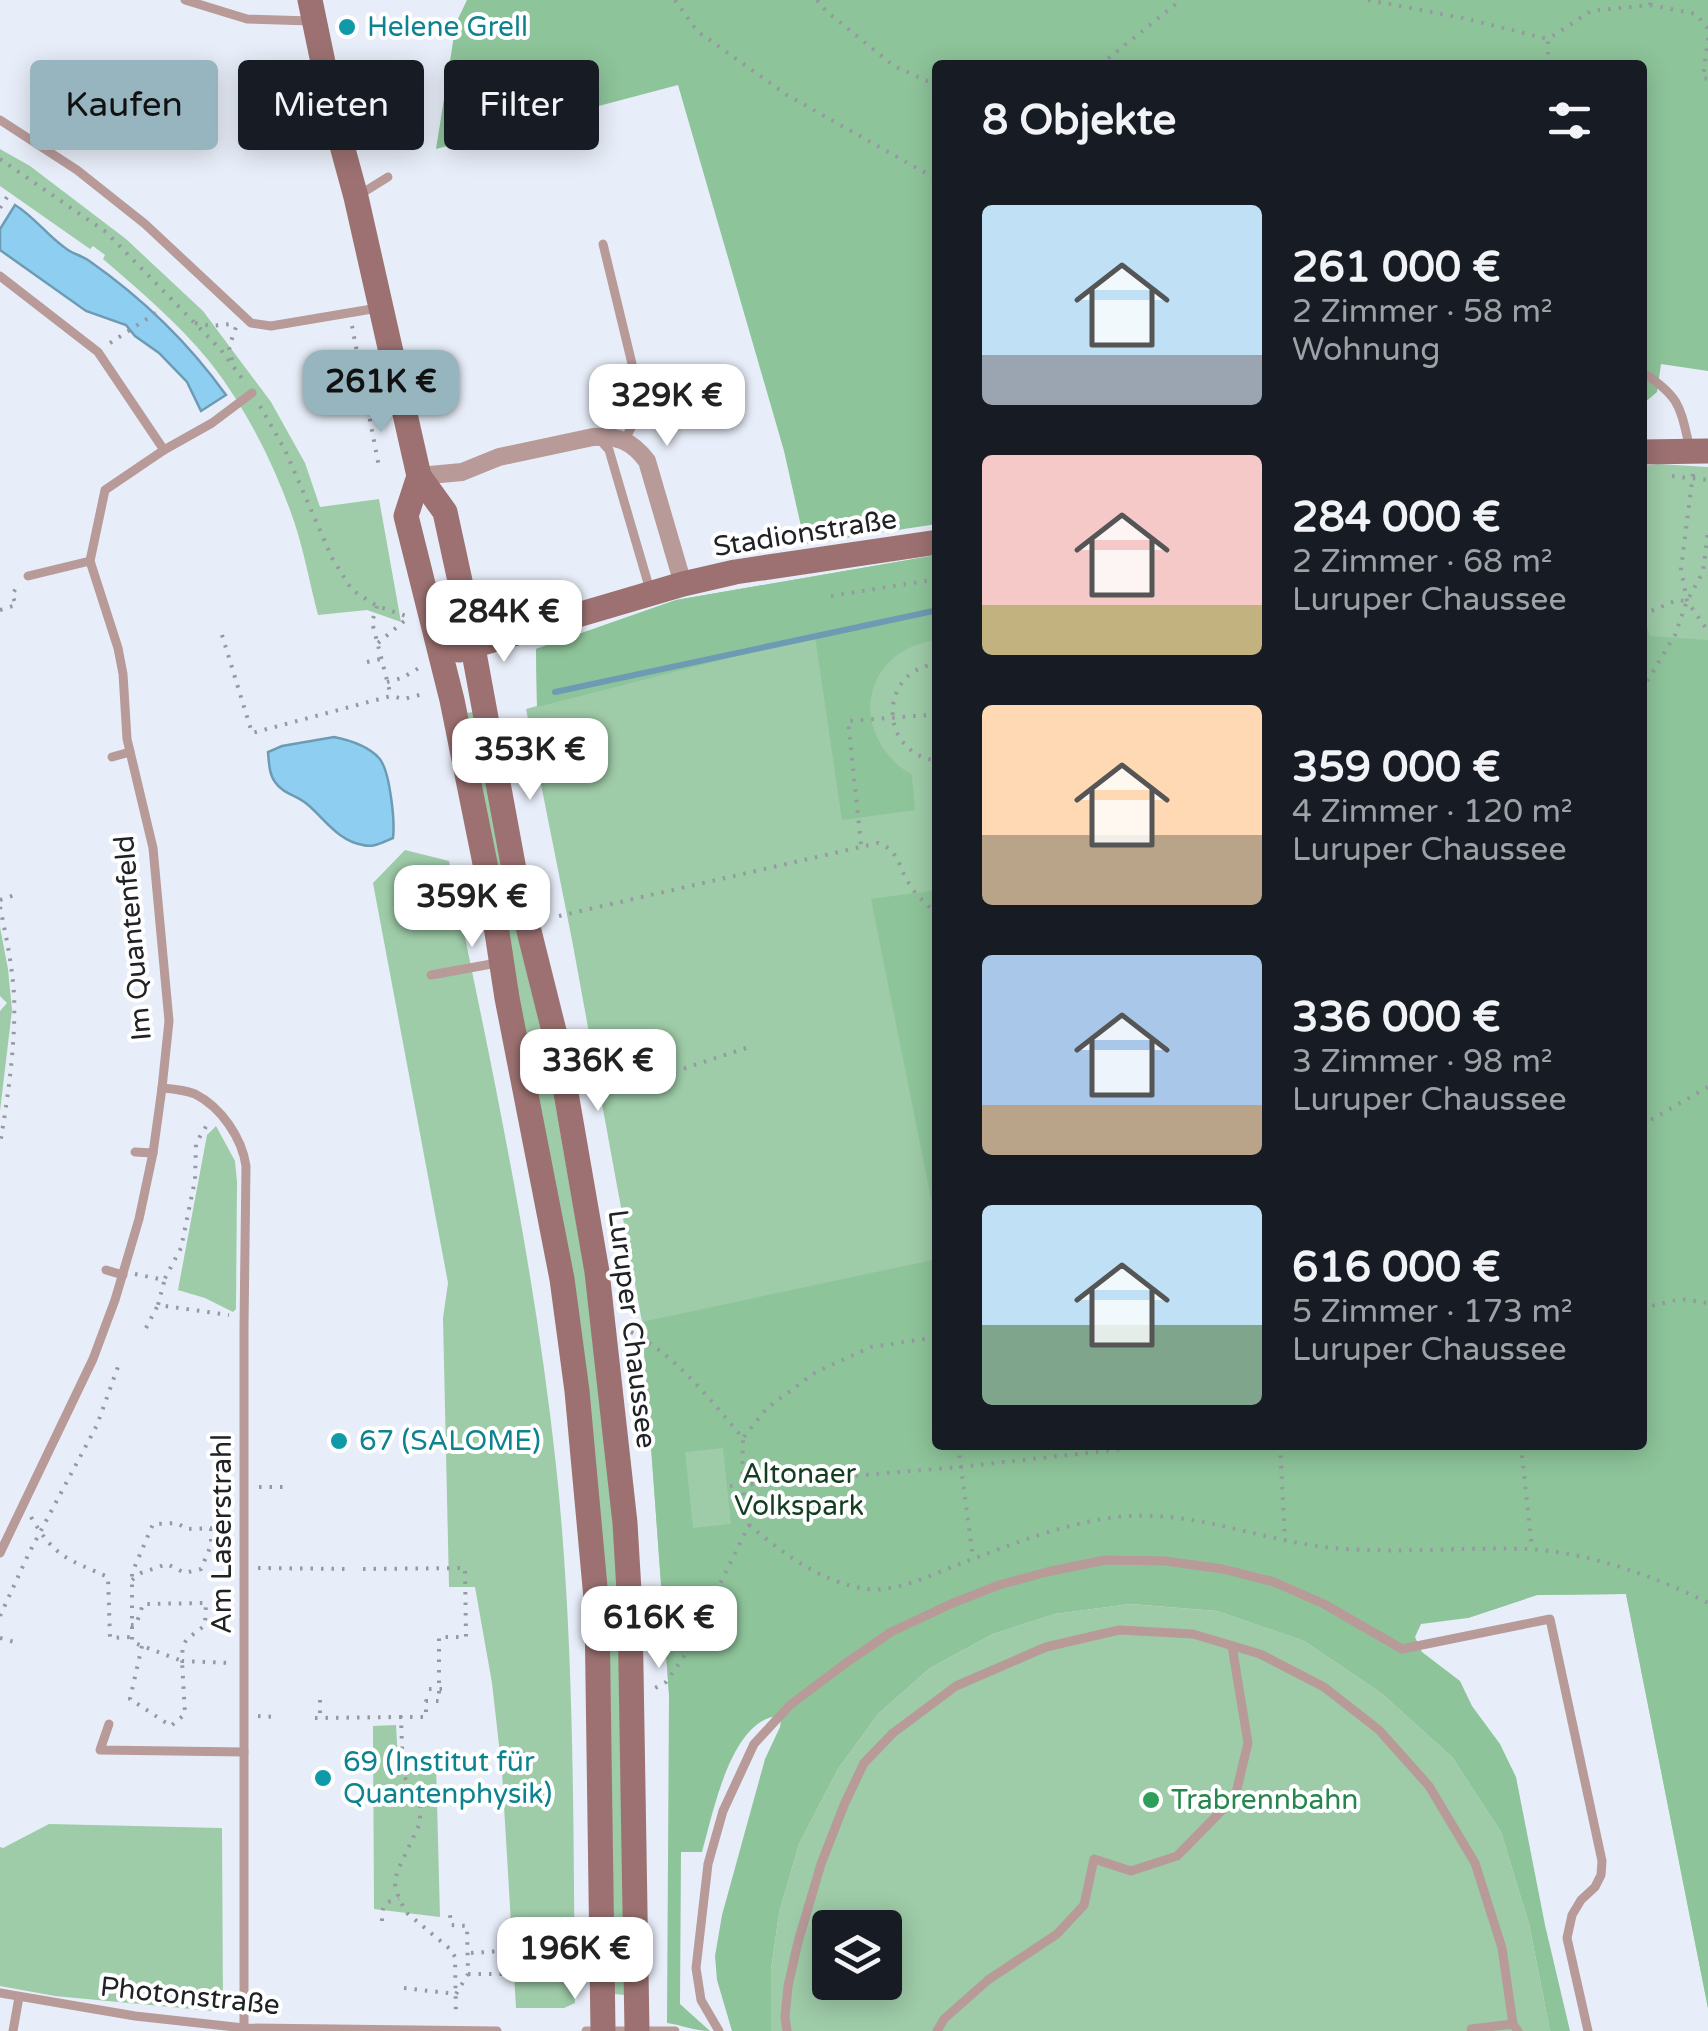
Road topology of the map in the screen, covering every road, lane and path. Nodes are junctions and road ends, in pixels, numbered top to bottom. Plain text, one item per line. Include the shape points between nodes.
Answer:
1 (185, 0) edge
2 (676, 0) edge
3 (817, 0) edge
4 (1181, 0) edge
5 (1368, 0) edge
6 (1385, 1) edge
7 (1650, 3) edge
8 (312, 10) edge
9 (1708, 29) edge
10 (1708, 38) edge
11 (1548, 39) junction
12 (1107, 60) edge
13 (1548, 60) edge
14 (1708, 79) edge
15 (932, 83) edge
16 (0, 120) edge
17 (0, 158) edge
18 (388, 177) dead end
19 (932, 177) edge
20 (8, 194) dead end
21 (356, 196) junction
22 (0, 208) edge
23 (603, 244) dead end
24 (0, 276) edge
25 (381, 308) junction
26 (156, 313) dead end
27 (350, 313) junction
28 (195, 323) junction
29 (98, 352) junction
30 (232, 365) junction
31 (1647, 376) edge
32 (252, 393) junction
33 (593, 437) junction
34 (625, 440) junction
35 (164, 450) junction
36 (1699, 450) edge
37 (1647, 452) edge
38 (379, 467) dead end
39 (418, 476) junction
40 (1708, 480) edge
41 (1708, 531) edge
42 (932, 543) edge
43 (90, 561) junction
44 (28, 576) dead end
45 (932, 580) edge
46 (683, 584) junction
47 (651, 593) junction
48 (12, 594) dead end
49 (831, 596) dead end
50 (1687, 601) junction
51 (377, 606) junction
52 (0, 610) edge
53 (1647, 613) edge
54 (1708, 631) edge
55 (222, 635) dead end
56 (377, 644) junction
57 (472, 646) junction
58 (381, 659) junction
59 (430, 661) junction
60 (368, 662) dead end
61 (932, 665) edge
62 (388, 682) junction
63 (1647, 682) edge
64 (427, 693) dead end
65 (391, 696) junction
66 (930, 715) dead end
67 (892, 717) junction
68 (130, 752) junction
69 (112, 757) dead end
70 (932, 760) edge
71 (862, 846) junction
72 (18, 894) dead end
73 (0, 900) edge
74 (0, 907) edge
75 (932, 909) edge
76 (559, 916) dead end
77 (502, 962) junction
78 (431, 975) dead end
79 (750, 1048) dead end
80 (634, 1085) dead end
81 (1708, 1087) edge
82 (162, 1088) junction
83 (217, 1113) junction
84 (1647, 1122) edge
85 (0, 1144) edge
86 (135, 1152) dead end
87 (153, 1154) junction
88 (106, 1270) dead end
89 (124, 1273) junction
90 (164, 1280) junction
91 (1708, 1303) edge
92 (158, 1305) junction
93 (1647, 1307) edge
94 (244, 1317) junction
95 (146, 1328) dead end
96 (631, 1332) dead end
97 (932, 1338) edge
98 (119, 1364) dead end
99 (744, 1438) junction
100 (958, 1450) edge
101 (1113, 1450) edge
102 (1280, 1450) edge
103 (1522, 1450) edge
104 (960, 1467) junction
105 (742, 1484) junction
106 (244, 1486) junction
107 (730, 1486) dead end
108 (284, 1487) dead end
109 (24, 1505) junction
110 (749, 1525) junction
111 (211, 1528) junction
112 (223, 1528) dead end
113 (40, 1533) junction
114 (1285, 1540) junction
115 (1532, 1549) junction
116 (0, 1553) edge
117 (973, 1558) junction
118 (244, 1568) junction
119 (348, 1569) dead end
120 (363, 1569) dead end
121 (132, 1580) junction
122 (1708, 1603) edge
123 (0, 1616) edge
124 (131, 1625) junction
125 (132, 1637) junction
126 (0, 1638) edge
127 (18, 1643) dead end
128 (142, 1646) junction
129 (1232, 1646) junction
130 (182, 1661) junction
131 (220, 1663) dead end
132 (655, 1688) dead end
133 (444, 1689) dead end
134 (320, 1700) dead end
135 (426, 1700) junction
136 (400, 1717) junction
137 (426, 1717) junction
138 (434, 1717) dead end
139 (109, 1724) dead end
140 (244, 1752) junction
141 (399, 1899) junction
142 (450, 1915) dead end
143 (382, 1921) dead end
144 (501, 1951) dead end
145 (468, 1952) junction
146 (468, 1974) junction
147 (502, 1974) dead end
148 (404, 1988) dead end
149 (0, 1993) edge
150 (456, 1994) junction
151 (19, 1997) junction
152 (244, 2028) junction
153 (1515, 2028) edge
154 (457, 2030) edge
155 (637, 2030) edge
156 (1471, 2030) edge
157 (13, 2031) edge
158 (497, 2031) edge
159 (586, 2031) edge
160 (602, 2031) edge
161 (675, 2031) edge
162 (719, 2031) edge
163 (787, 2031) edge
164 (937, 2031) edge
165 (1588, 2031) edge

1 - 8 lane via 247,19
2 - 19 path via 697,31 787,95
3 - 15 path via 894,66
4 - 12 path
5 - 6 path
6 - 11 path
7 - 9 path via 1696,14
7 - 11 path via 1591,11
8 - 21 main road
10 - 14 path
11 - 13 path
16 - 27 lane via 145,224 251,323
17 - 28 path via 106,232
18 - 21 lane
20 - 22 path
21 - 25 main road
23 - 34 lane via 642,405
24 - 29 lane
25 - 27 lane
25 - 39 main road
26 - 29 path
27 - 38 path
28 - 30 path
28 - 30 path via 240,322 229,347
29 - 35 lane
30 - 32 path
31 - 36 lane via 1674,396
32 - 35 lane, Im Quantenfeld
32 - 51 path via 332,558 352,590
33 - 34 street
33 - 39 street
33 - 47 lane via 609,450
34 - 46 street, Stadionstraße via 646,461
35 - 43 lane, Im Quantenfeld via 106,490
36 - 37 main road
39 - 57 main road, Luruper Chaussee via 444,512
39 - 59 main road via 406,516
40 - 50 path via 1693,478 1681,569
41 - 50 path via 1702,572
42 - 46 main road, Stadionstraße
43 - 44 lane
43 - 68 lane, Im Quantenfeld via 120,661
45 - 49 path
46 - 47 main road, Stadionstraße
47 - 57 main road, Stadionstraße
48 - 52 path via 16,605
50 - 53 path
50 - 54 path
50 - 63 path
51 - 56 path
51 - 56 path via 409,617
55 - 65 path via 252,733
56 - 58 path
57 - 59 main road, Stadionstraße
57 - 155 main road, Luruper Chaussee via 558,1047 597,1272 628,1574
58 - 60 path
58 - 62 path
59 - 62 path
59 - 77 main road via 452,700
61 - 67 path via 901,683
62 - 65 path
64 - 65 path
66 - 67 path
67 - 70 path via 908,749
67 - 71 path via 848,722
68 - 69 lane
68 - 82 lane, Im Quantenfeld via 157,886 168,1021
71 - 75 path via 878,843 895,852 911,887
71 - 76 path
72 - 73 path
74 - 85 path via 14,997
77 - 78 lane
77 - 160 main road via 577,1391 597,1609
79 - 80 path
81 - 84 path
82 - 83 lane, Am Laserstrahl via 199,1096
82 - 87 lane, Im Quantenfeld
83 - 90 path via 196,1143 181,1248
83 - 94 lane, Am Laserstrahl via 244,1154
86 - 87 lane
87 - 89 lane, Im Quantenfeld
88 - 89 lane
89 - 90 path
89 - 109 lane, Im Quantenfeld via 93,1358
90 - 92 path
91 - 93 path
92 - 94 path
92 - 95 path
94 - 106 lane, Am Laserstrahl
96 - 99 path via 662,1351
97 - 99 path via 871,1347 816,1372 768,1408
98 - 113 path
99 - 105 path
100 - 104 path
101 - 104 path
102 - 114 path
103 - 115 path
104 - 105 path
104 - 117 path
105 - 107 path
105 - 110 path
106 - 108 path
106 - 118 lane, Am Laserstrahl
109 - 113 path
109 - 116 lane, Im Quantenfeld
110 - 117 path via 799,1562 867,1589 886,1589
110 - 132 path via 685,1655
111 - 112 path
111 - 121 path via 201,1568 185,1573 166,1564
111 - 121 path via 152,1524
113 - 123 path
113 - 125 path via 58,1554 108,1577 110,1638
114 - 115 path via 1344,1550
114 - 117 path via 1192,1518 1130,1516
115 - 122 path via 1597,1560
118 - 119 path
118 - 140 lane, Am Laserstrahl
120 - 135 path via 465,1568 466,1637 438,1637 439,1701
121 - 124 path
124 - 125 path
124 - 130 path via 143,1604 206,1603 205,1626 187,1636
125 - 128 path
126 - 127 path
128 - 130 path
128 - 130 path via 130,1699 170,1726 185,1714
129 - 153 lane via 1324,1688 1379,1730 1429,1786 1475,1863 1502,1948
129 - 163 lane via 1193,1634 1118,1630 1046,1647 956,1686 893,1733 864,1763 821,1864 788,1986
129 - 164 lane via 1248,1743 1235,1797 1177,1856 1131,1871 1094,1859 1084,1904 1071,1919 988,1980
130 - 131 path
133 - 135 path, bridge via 428,1691
134 - 136 path via 318,1718
135 - 137 path
136 - 137 path
136 - 141 path via 402,1774 420,1806 420,1823 397,1872
137 - 138 path
139 - 140 lane via 100,1750
140 - 152 lane, Am Laserstrahl
141 - 143 path via 383,1905
141 - 150 path via 455,1957
142 - 145 path via 450,1924 467,1926
144 - 145 path
145 - 146 path
146 - 147 path
146 - 150 path
148 - 150 path
149 - 151 lane, Photonstraße
150 - 154 path
151 - 152 lane, Photonstraße
151 - 157 lane
152 - 154 lane, Photonstraße
153 - 156 lane
154 - 158 lane, Photonstraße
155 - 160 lane
155 - 161 lane
159 - 160 lane
162 - 165 lane via 700,2000 696,1968 708,1864 754,1744 790,1705 891,1632 998,1585 1105,1560 1165,1561 1274,1582 1402,1648 1550,1619 1602,1861 1594,1887 1572,1914 1567,1938

